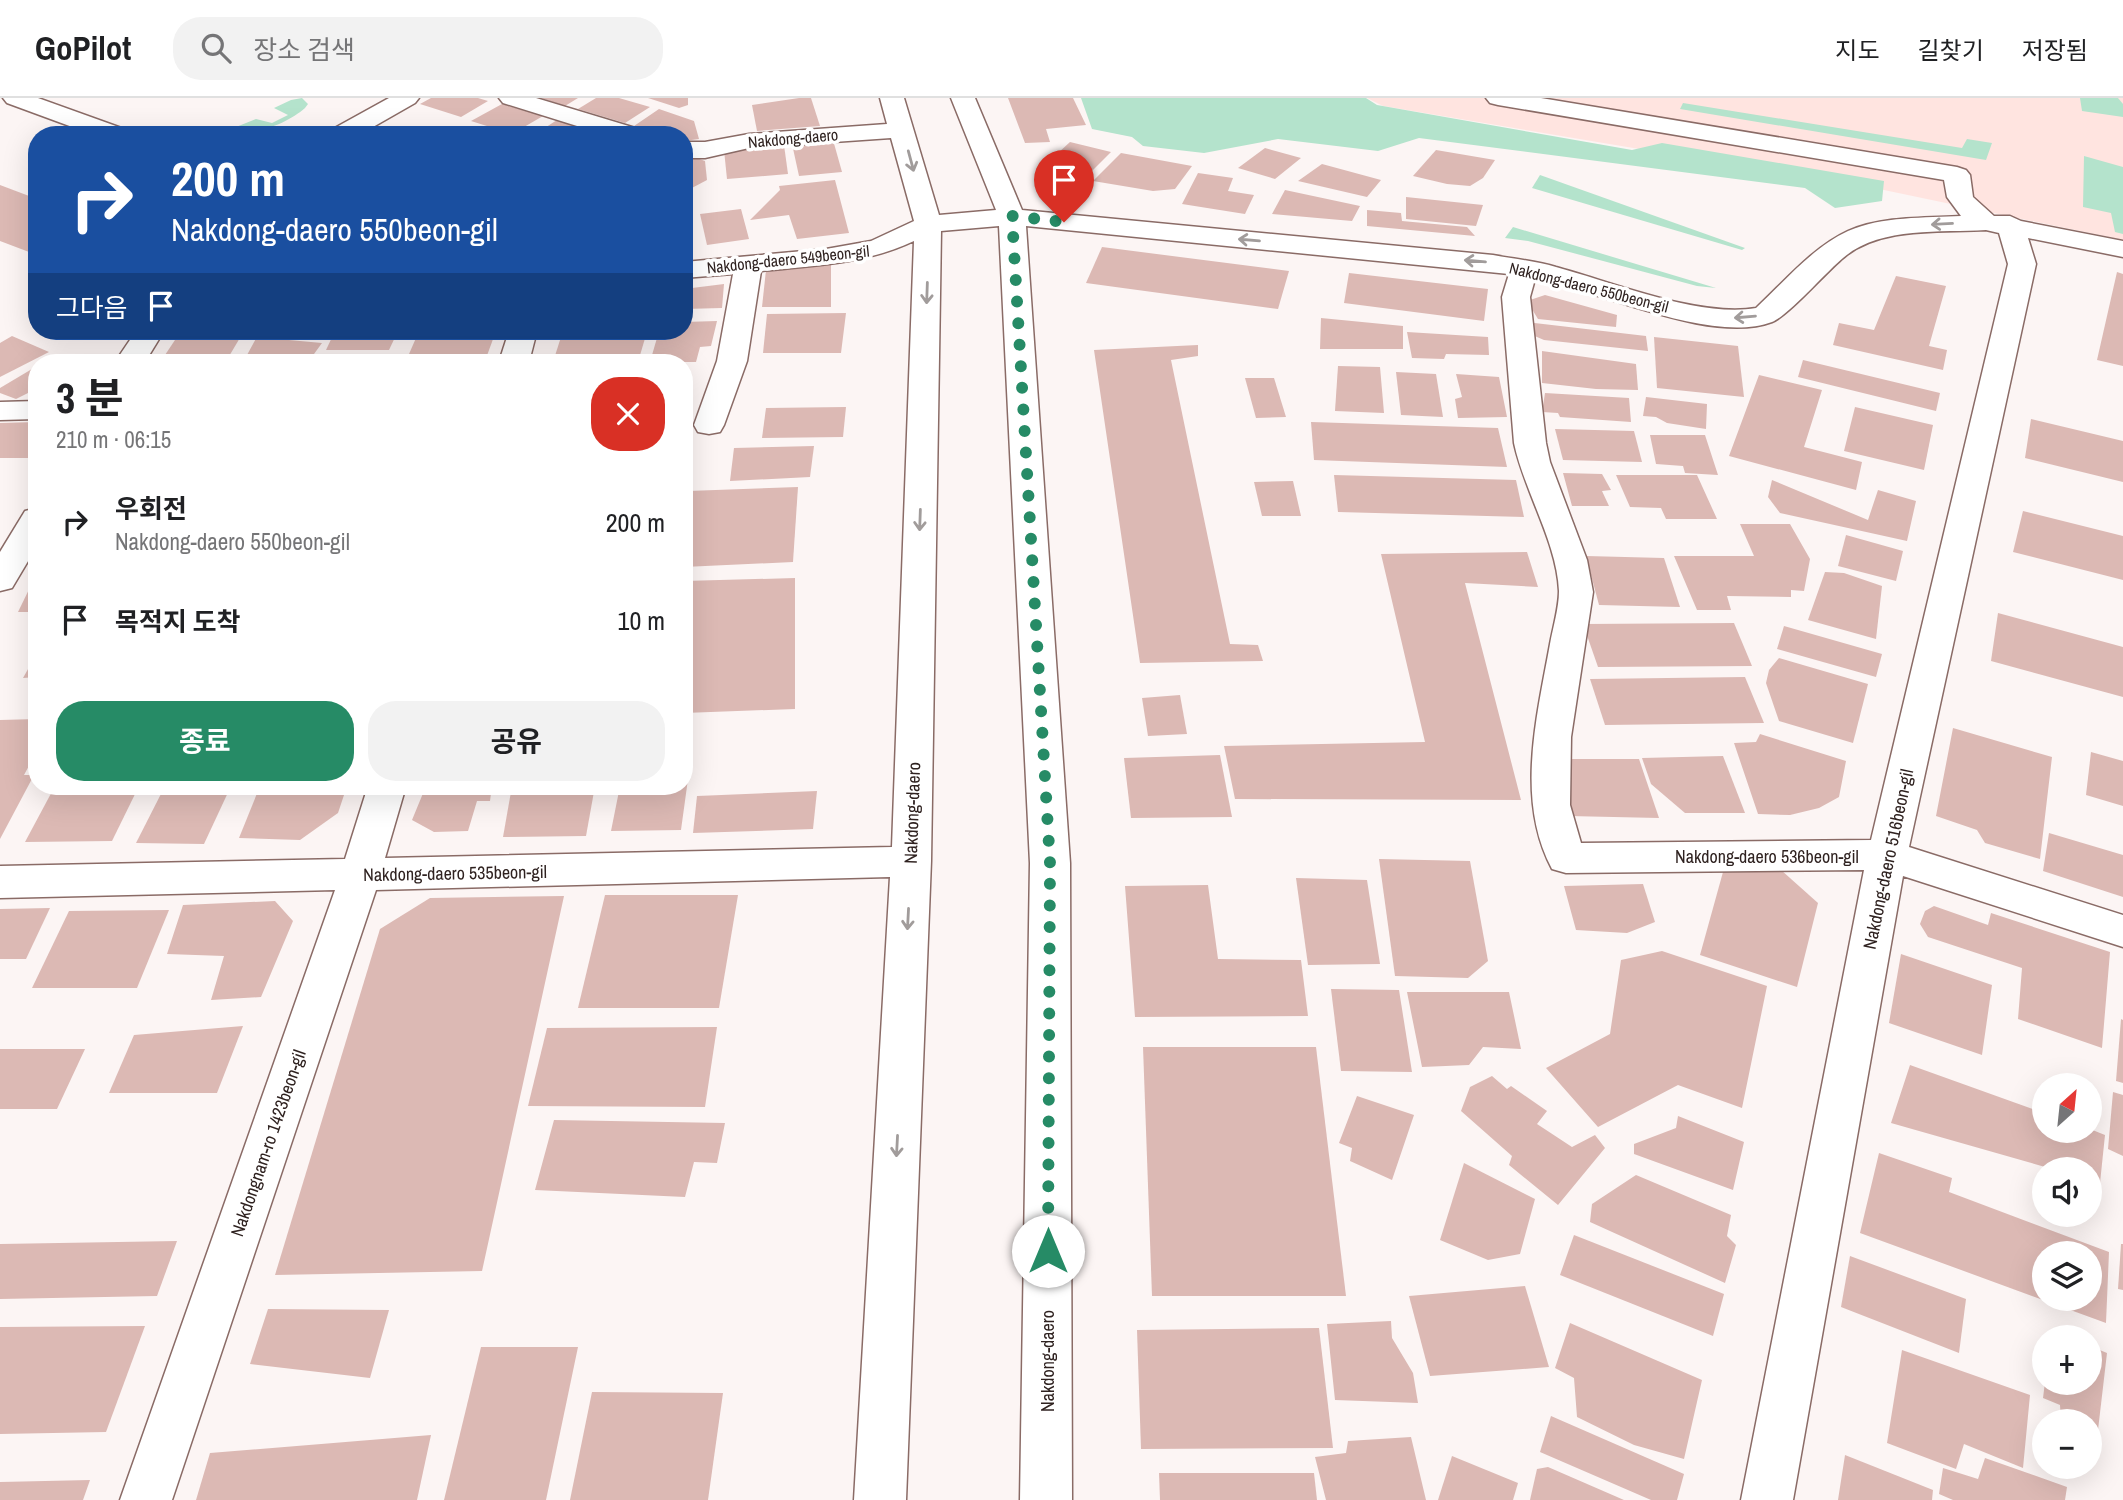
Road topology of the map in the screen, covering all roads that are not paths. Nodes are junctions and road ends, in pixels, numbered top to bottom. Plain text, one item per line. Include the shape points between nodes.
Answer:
1 (15, 98) edge
2 (407, 98) edge
3 (511, 98) edge
4 (892, 98) edge
5 (963, 98) edge
6 (1498, 98) edge
7 (93, 126) edge
8 (356, 126) edge
9 (603, 126) edge
10 (903, 130) junction
11 (693, 150) edge
12 (1012, 216) junction
13 (1998, 223) junction
14 (929, 224) junction
15 (2123, 249) edge
16 (748, 264) junction
17 (1524, 268) junction
18 (693, 269) edge
19 (28, 410) edge
20 (0, 411) edge
21 (709, 425) dead end
22 (21, 529) edge
23 (0, 580) edge
24 (384, 795) edge
25 (1887, 855) junction
26 (911, 861) junction
27 (360, 876) junction
28 (0, 883) edge
29 (2123, 931) edge
30 (146, 1500) edge
31 (880, 1500) edge
32 (1046, 1500) edge
33 (1767, 1500) edge

1 - 7 street
2 - 8 street
3 - 9 street
4 - 10 street, Nakdong-daero
5 - 12 street, Nakdong-daero
6 - 13 street via 1957,175 1955,188 1969,210
10 - 11 street, Nakdong-daero via 749,141
10 -> 14 street, Nakdong-daero
12 - 14 street, Nakdong-daero 550beon-gil
17 -> 12 street, Nakdong-daero 550beon-gil
12 - 32 street, Nakdong-daero via 1050,863
13 - 15 street
13 -> 17 street, Nakdong-daero 550beon-gil via 1891,228 1859,236 1835,250 1765,315 1742,319 1661,306
13 - 25 street, Nakdong-daero 516beon-gil via 2022,264
14 - 16 street, Nakdong-daero 549beon-gil via 878,248
14 -> 26 street, Nakdong-daero
16 - 18 street, Nakdong-daero 549beon-gil
16 - 21 street via 732,361
17 - 25 street, Nakdong-daero 536beon-gil via 1516,297 1530,443 1570,559 1576,592 1552,737 1551,805 1566,858
19 - 20 street
22 - 23 street
24 - 27 street, Nakdongnam-ro 1423beon-gil
25 - 29 street, Nakdong-daero 536beon-gil
25 - 33 street, Nakdong-daero 516beon-gil
26 - 27 street, Nakdong-daero 535beon-gil
26 -> 31 street, Nakdong-daero
27 - 28 street, Nakdong-daero 535beon-gil
27 - 30 street, Nakdongnam-ro 1423beon-gil

